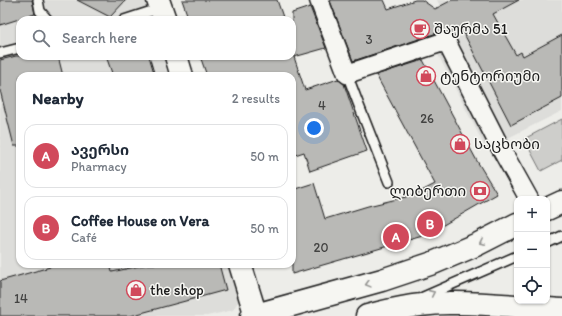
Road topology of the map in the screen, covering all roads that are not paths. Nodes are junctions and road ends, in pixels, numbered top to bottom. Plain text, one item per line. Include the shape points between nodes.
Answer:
1 (38, 0) edge
2 (319, 0) edge
3 (161, 9) edge
4 (44, 16) edge
5 (137, 16) edge
6 (16, 49) edge
7 (0, 53) edge
8 (177, 60) edge
9 (181, 72) edge
10 (347, 74) junction
11 (389, 182) dead end
12 (527, 196) edge
13 (562, 202) edge
14 (550, 208) edge
15 (514, 225) edge
16 (562, 236) edge
17 (550, 241) edge
18 (514, 258) edge
19 (241, 268) edge
20 (562, 310) edge
21 (405, 314) edge
22 (254, 316) edge
23 (367, 316) edge

1 - 4 lane via 40,11
2 - 10 street
3 - 5 lane
6 - 7 lane
8 - 9 main road
10 - 11 lane
10 - 12 street via 446,41
13 - 14 main road
15 -> 22 main road via 454,255 406,273
16 - 17 lane
21 -> 18 lane
19 - 22 main road
20 - 21 main road via 448,303 428,304
21 - 23 main road

